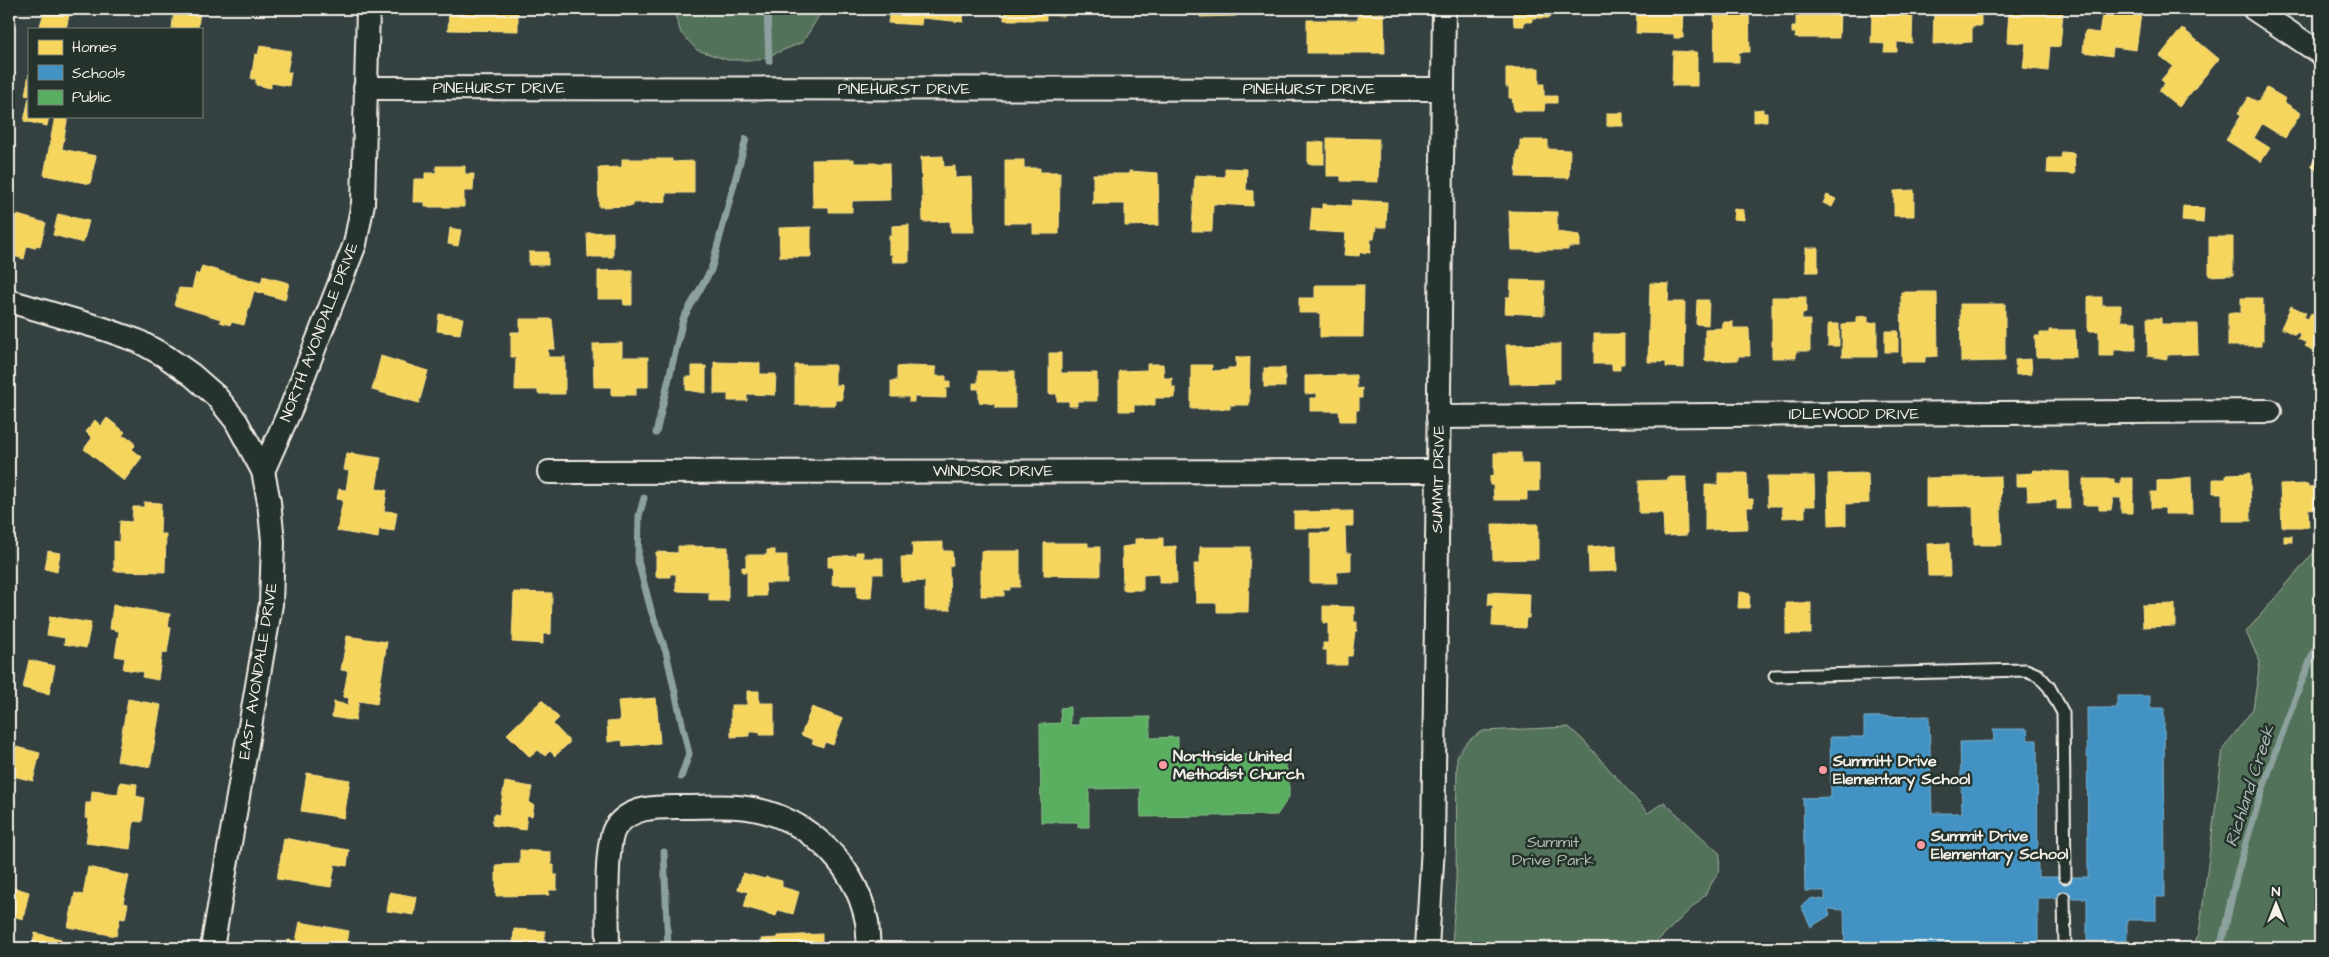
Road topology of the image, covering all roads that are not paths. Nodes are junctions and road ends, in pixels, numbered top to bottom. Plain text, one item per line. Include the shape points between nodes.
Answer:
1 (368, 9) edge
2 (1444, 9) edge
3 (2254, 9) edge
4 (2320, 53) edge
5 (366, 88) junction
6 (1442, 89) junction
7 (9, 301) edge
8 (2270, 411) dead end
9 (1438, 418) junction
10 (263, 471) junction
11 (1438, 471) junction
12 (549, 472) dead end
13 (1775, 676) dead end
14 (2065, 877) dead end
15 (2064, 898) dead end
16 (212, 948) edge
17 (608, 948) edge
18 (869, 948) edge
19 (1427, 948) edge
20 (2065, 948) edge

1 - 5 street, NORTH AVONDALE DRIVE
2 - 6 street, SUMMIT DRIVE
3 - 4 street
5 - 6 street, PINEHURST DRIVE
5 - 10 street, NORTH AVONDALE DRIVE via 363,203 355,244
6 - 9 street, SUMMIT DRIVE
7 - 10 street, EAST AVONDALE DRIVE via 104,328 165,356 216,396 236,421
8 - 9 street, IDLEWOOD DRIVE
9 - 11 street, SUMMIT DRIVE
10 - 16 street, EAST AVONDALE DRIVE via 273,541 271,604
11 - 12 street, WINDSOR DRIVE
11 - 19 street, SUMMIT DRIVE via 1433,846
13 - 14 lane via 2026,670 2038,675 2050,687 2063,713
15 - 20 lane
17 - 18 street via 610,846 614,829 625,817 641,810 663,807 739,807 772,814 797,826 817,838 836,858 860,898 867,922

